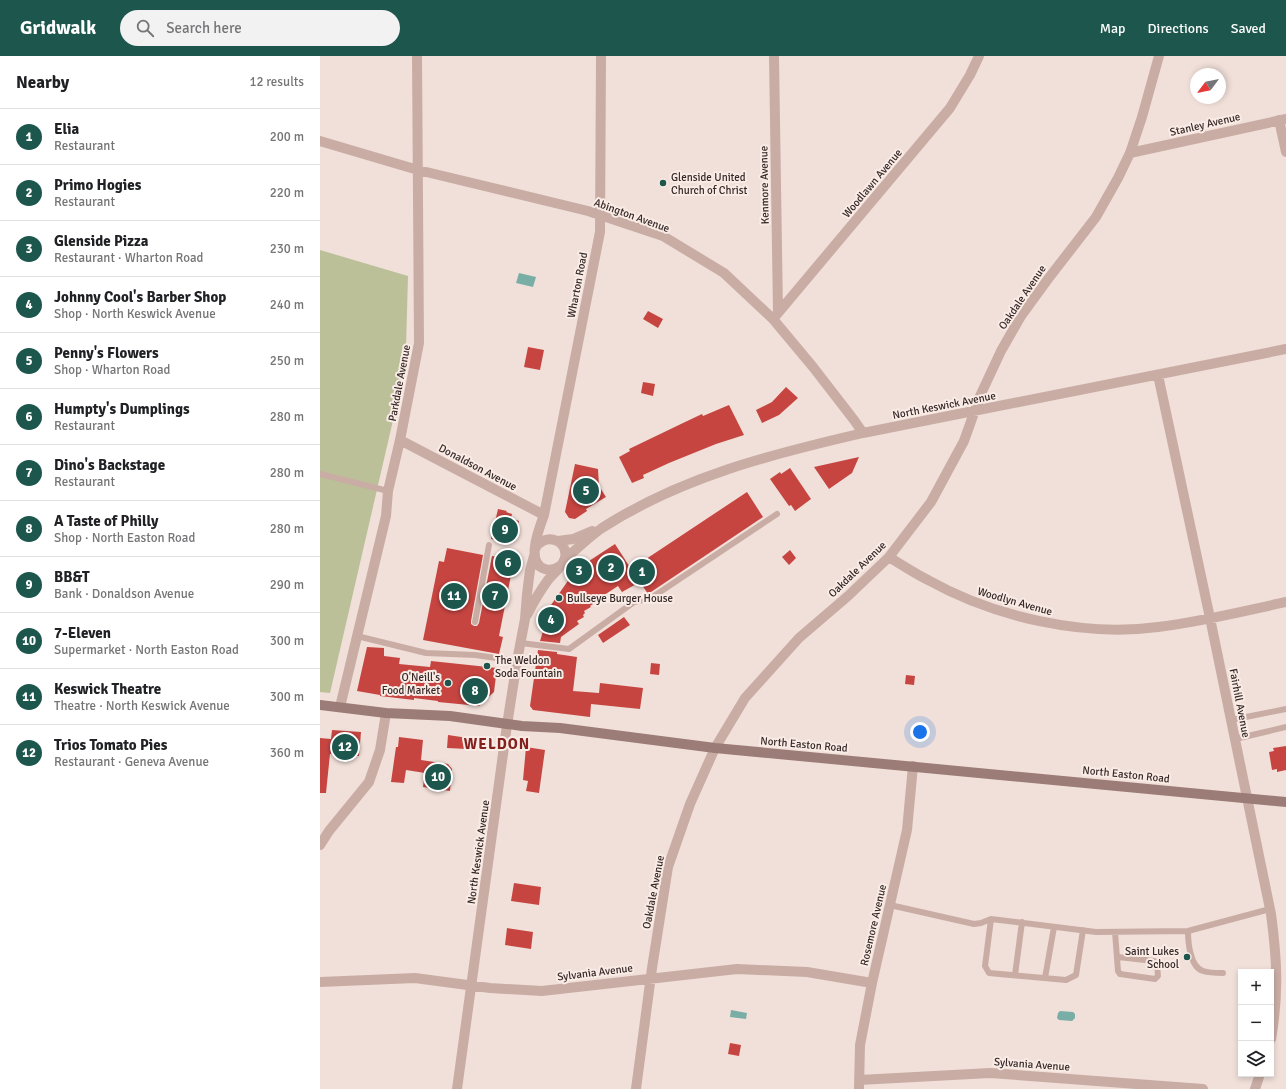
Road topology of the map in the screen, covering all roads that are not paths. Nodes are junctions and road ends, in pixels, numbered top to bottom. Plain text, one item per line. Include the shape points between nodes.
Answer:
1 (417, 56) edge
2 (601, 56) edge
3 (774, 56) edge
4 (978, 56) edge
5 (1159, 56) edge
6 (1282, 119) edge
7 (320, 141) edge
8 (1286, 152) edge
9 (1130, 153) junction
10 (418, 170) junction
11 (600, 215) junction
12 (775, 316) junction
13 (1286, 349) edge
14 (1158, 375) junction
15 (974, 411) junction
16 (863, 433) junction
17 (400, 440) junction
18 (320, 474) edge
19 (388, 491) junction
20 (777, 514) dead end
21 (544, 515) junction
22 (617, 519) junction
23 (556, 540) junction
24 (490, 545) dead end
25 (534, 553) junction
26 (889, 557) junction
27 (562, 563) junction
28 (1286, 602) edge
29 (1210, 618) junction
30 (525, 619) junction
31 (475, 622) dead end
32 (357, 636) junction
33 (520, 643) junction
34 (517, 661) junction
35 (320, 705) edge
36 (340, 707) junction
37 (1286, 709) edge
38 (386, 713) junction
39 (1231, 720) junction
40 (507, 725) junction
41 (1286, 727) edge
42 (1235, 739) junction
43 (715, 748) junction
44 (913, 766) junction
45 (1246, 798) junction
46 (1286, 802) edge
47 (320, 845) edge
48 (890, 905) junction
49 (1270, 909) junction
50 (991, 919) junction
51 (1022, 922) junction
52 (1054, 926) junction
53 (1082, 930) junction
54 (1188, 931) junction
55 (1115, 932) junction
56 (1118, 957) junction
57 (1222, 973) dead end
58 (1015, 975) junction
59 (651, 978) junction
60 (1045, 978) junction
61 (320, 982) edge
62 (872, 983) junction
63 (472, 985) junction
64 (1274, 1018) edge
65 (1259, 1077) edge
66 (859, 1085) edge
67 (457, 1089) edge
68 (636, 1089) edge
69 (1203, 1089) edge
70 (1255, 1089) edge

1 - 10 street, Parkdale Avenue
2 - 11 street, Wharton Road
3 - 12 street, Kenmore Avenue
4 - 12 street, Woodlawn Avenue via 950,108
5 - 9 street, Oakdale Avenue
6 - 8 street
6 - 9 street, Stanley Avenue
7 - 10 street, Abington Avenue
9 - 15 street, Oakdale Avenue via 1096,217 1021,316 1001,351
10 - 11 street, Abington Avenue
10 - 17 street, Parkdale Avenue via 419,342
11 - 12 street, Abington Avenue via 662,236 724,274
11 - 21 street, Wharton Road via 600,232
12 - 16 street, Abington Avenue
13 - 14 street, North Keswick Avenue
14 - 15 street, North Keswick Avenue
14 - 29 street, Fairhill Avenue
15 - 16 street, North Keswick Avenue
15 - 26 street, Oakdale Avenue via 964,441 931,502
16 - 22 street, North Keswick Avenue via 795,449 719,472 674,490
17 - 19 street, Parkdale Avenue
17 - 21 street, Donaldson Avenue
18 - 19 lane
19 - 32 street, Parkdale Avenue via 386,516
20 - 33 lane via 651,598 634,602 569,648
21 - 23 street via 547,529
21 - 25 street, Wharton Road
22 - 23 street, North Keswick Avenue via 579,537
22 - 27 street, North Keswick Avenue via 601,529
23 - 25 street, North Keswick Avenue via 542,540
23 - 27 street via 564,548
24 - 31 lane
25 - 27 street via 537,563 542,568 553,570
25 - 30 street, North Keswick Avenue
26 - 29 street, Woodlyn Avenue via 928,581 968,600 1015,616 1055,625 1103,630 1157,627
26 - 43 street, Oakdale Avenue via 799,638 745,698
27 - 30 street, North Keswick Avenue via 538,595
28 - 29 street, Woodlyn Avenue
29 - 39 street, Fairhill Avenue
30 - 33 street, North Keswick Avenue
32 - 34 lane via 426,653 475,655
32 - 36 street, Parkdale Avenue
33 - 34 street, North Keswick Avenue
34 - 40 street, North Keswick Avenue
35 - 36 main road, North Easton Road
36 - 38 main road, North Easton Road
37 - 39 lane
38 - 40 main road, North Easton Road via 450,716
38 - 47 street via 380,750 369,782
39 - 42 street, Fairhill Avenue
40 - 43 main road, North Easton Road via 560,728
40 - 63 street, North Keswick Avenue
41 - 42 lane
42 - 45 street, Fairhill Avenue
43 - 44 main road, North Easton Road
43 - 59 street, Oakdale Avenue via 690,804 668,867
44 - 45 main road, North Easton Road
44 - 48 street, Rosemore Avenue via 907,830
45 - 46 main road, North Easton Road
45 - 49 street, Fairhill Avenue
48 - 50 lane via 974,924
48 - 62 street, Rosemore Avenue
49 - 54 lane
49 - 64 street, Fairhill Avenue via 1277,982
50 - 51 lane
50 - 58 lane via 985,966 989,973
51 - 52 lane
51 - 58 lane
52 - 53 lane
52 - 60 lane
53 - 55 lane
53 - 60 lane via 1076,975 1066,980
54 - 55 lane
54 - 57 lane via 1188,947 1196,966 1201,971
55 - 56 lane
56 - 56 lane via 1120,974 1155,979 1158,976 1157,964 1154,961
58 - 60 lane
59 - 62 street, Sylvania Avenue via 737,969 807,972
59 - 63 street, Sylvania Avenue via 542,991
59 - 68 street, Oakdale Avenue
61 - 63 street, Sylvania Avenue via 415,978
62 - 66 street, Rosemore Avenue via 860,1045
63 - 67 street, North Keswick Avenue
65 - 70 street
66 - 69 street, Sylvania Avenue via 990,1073

